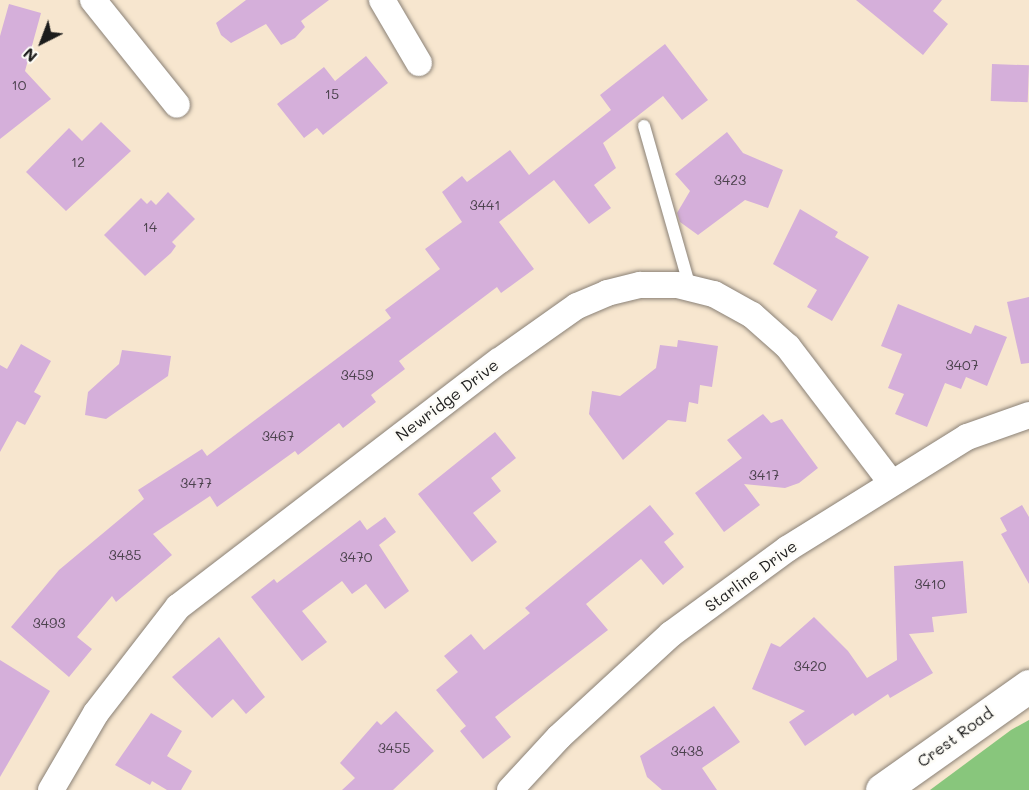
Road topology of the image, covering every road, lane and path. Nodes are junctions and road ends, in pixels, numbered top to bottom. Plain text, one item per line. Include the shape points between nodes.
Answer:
1 (93, 0) edge
2 (382, 0) edge
3 (419, 63) dead end
4 (177, 105) dead end
5 (644, 126) dead end
6 (690, 288) junction
7 (1029, 414) edge
8 (891, 482) junction
9 (1029, 686) edge
10 (51, 790) edge
11 (510, 790) edge
12 (882, 790) edge

1 - 4 street
2 - 3 street
5 - 6 lane
6 - 8 street, Newridge Drive via 714,294 752,315 788,347
6 - 10 street, Newridge Drive via 640,285 577,306 472,381 178,607 96,713
7 - 8 street, Starline Drive via 968,438
8 - 11 street, Starline Drive via 787,549 671,634 559,737
9 - 12 street, Crest Road

